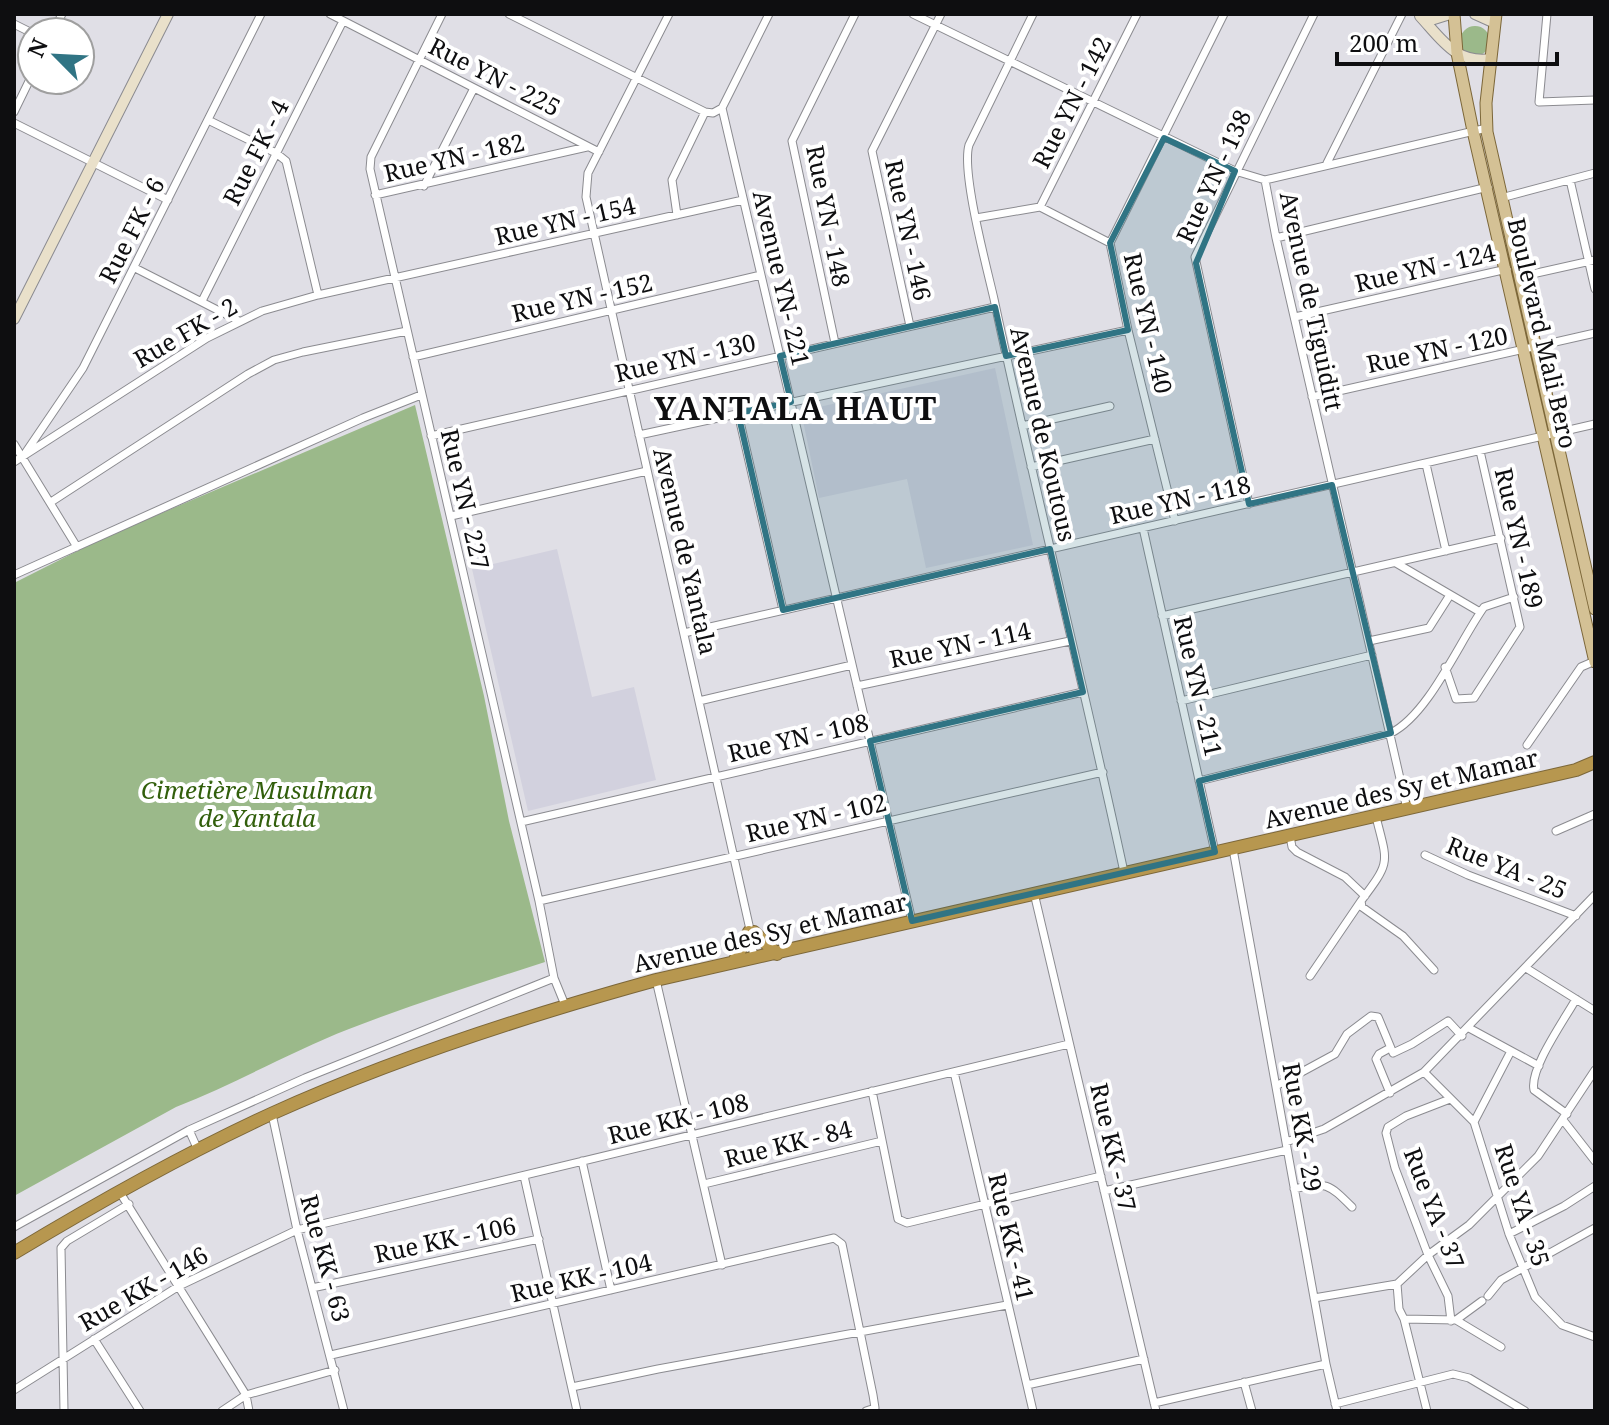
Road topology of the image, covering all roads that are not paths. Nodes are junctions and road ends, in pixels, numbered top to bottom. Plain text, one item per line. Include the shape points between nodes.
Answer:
1 (168, 14) edge
2 (261, 14) edge
3 (330, 14) edge
4 (442, 14) edge
5 (509, 14) edge
6 (668, 14) edge
7 (769, 14) edge
8 (855, 14) edge
9 (913, 14) edge
10 (941, 14) edge
11 (1033, 14) edge
12 (1137, 14) edge
13 (1224, 14) edge
14 (1314, 14) edge
15 (1402, 14) edge
16 (1452, 14) edge
17 (1475, 14) edge
18 (1547, 14) edge
19 (1418, 15) edge
20 (1496, 19) edge
21 (343, 21) junction
22 (935, 25) junction
23 (1457, 53) junction
24 (1491, 59) junction
25 (419, 60) junction
26 (1009, 63) junction
27 (636, 78) junction
28 (474, 88) junction
29 (1595, 100) edge
30 (1093, 104) junction
31 (722, 108) junction
32 (705, 112) junction
33 (208, 120) junction
34 (14, 123) edge
35 (1487, 128) junction
36 (1473, 131) junction
37 (1164, 138) junction
38 (588, 147) junction
39 (599, 152) junction
40 (276, 153) junction
41 (93, 162) junction
42 (1327, 163) junction
43 (1235, 171) junction
44 (1595, 173) edge
45 (1265, 180) junction
46 (1570, 180) junction
47 (424, 186) junction
48 (1486, 188) junction
49 (1500, 192) junction
50 (375, 195) junction
51 (168, 200) junction
52 (743, 200) junction
53 (1040, 207) junction
54 (677, 215) junction
55 (976, 218) junction
56 (594, 234) junction
57 (1276, 238) junction
58 (1110, 243) junction
59 (1592, 260) edge
60 (135, 268) junction
61 (1514, 271) junction
62 (761, 275) junction
63 (395, 279) junction
64 (1595, 289) edge
65 (318, 295) junction
66 (202, 301) junction
67 (995, 307) junction
68 (611, 311) junction
69 (15, 316) edge
70 (1295, 317) junction
71 (239, 321) junction
72 (910, 326) junction
73 (1128, 330) junction
74 (407, 331) junction
75 (1595, 333) edge
76 (835, 343) junction
77 (1529, 349) junction
78 (780, 356) junction
79 (1006, 356) junction
80 (413, 357) junction
81 (628, 391) junction
82 (421, 395) junction
83 (1312, 397) junction
84 (791, 402) junction
85 (1110, 406) dead end
86 (738, 413) junction
87 (1595, 424) edge
88 (1022, 426) junction
89 (639, 435) junction
90 (1550, 435) junction
91 (431, 436) junction
92 (1155, 439) junction
93 (14, 444) edge
94 (1480, 451) junction
95 (23, 456) junction
96 (14, 462) edge
97 (1426, 464) junction
98 (1031, 467) junction
99 (647, 471) junction
100 (1332, 485) junction
101 (51, 502) junction
102 (1249, 504) junction
103 (451, 516) junction
104 (1175, 521) junction
105 (1143, 528) junction
106 (1501, 538) junction
107 (77, 547) junction
108 (1050, 549) junction
109 (1446, 551) junction
110 (1396, 563) junction
111 (1353, 572) junction
112 (14, 575) edge
113 (1450, 595) junction
114 (1514, 597) junction
115 (836, 598) junction
116 (1595, 609) edge
117 (783, 610) junction
118 (1480, 612) junction
119 (1162, 616) junction
120 (684, 633) junction
121 (1070, 641) junction
122 (1369, 641) junction
123 (1372, 655) junction
124 (1595, 662) edge
125 (852, 665) junction
126 (1445, 667) junction
127 (857, 686) junction
128 (1083, 692) junction
129 (699, 701) junction
130 (1181, 701) junction
131 (1391, 733) junction
132 (870, 741) junction
133 (1527, 745) dead end
134 (1595, 762) edge
135 (1576, 770) junction
136 (1103, 772) junction
137 (1595, 772) edge
138 (716, 776) junction
139 (1199, 781) junction
140 (1407, 809) junction
141 (1595, 814) edge
142 (1376, 817) junction
143 (888, 821) junction
144 (521, 822) junction
145 (1556, 831) dead end
146 (1290, 836) junction
147 (1233, 849) junction
148 (1215, 852) junction
149 (1425, 855) dead end
150 (734, 857) junction
151 (1124, 872) junction
152 (1034, 893) junction
153 (1595, 895) edge
154 (1363, 898) junction
155 (539, 901) junction
156 (1576, 916) junction
157 (912, 921) junction
158 (751, 930) junction
159 (777, 954) junction
160 (756, 957) junction
161 (734, 962) junction
162 (1526, 968) junction
163 (1434, 970) dead end
164 (1310, 976) dead end
165 (554, 978) junction
166 (656, 980) junction
167 (1576, 999) junction
168 (565, 1005) junction
169 (1595, 1011) edge
170 (1469, 1028) junction
171 (1462, 1036) junction
172 (1069, 1044) junction
173 (1390, 1048) junction
174 (1511, 1051) junction
175 (1539, 1066) junction
176 (1595, 1070) edge
177 (954, 1072) junction
178 (1424, 1072) junction
179 (1276, 1086) junction
180 (872, 1091) junction
181 (1390, 1093) junction
182 (1450, 1099) junction
183 (272, 1114) junction
184 (1565, 1117) junction
185 (1474, 1122) junction
186 (189, 1130) junction
187 (693, 1135) junction
188 (882, 1141) junction
189 (1595, 1144) edge
190 (1286, 1146) junction
191 (198, 1150) junction
192 (1593, 1158) edge
193 (582, 1161) junction
194 (524, 1176) junction
195 (1101, 1176) junction
196 (704, 1184) junction
197 (1595, 1186) edge
198 (1294, 1189) junction
199 (119, 1191) junction
200 (1104, 1191) junction
201 (1498, 1197) junction
202 (129, 1204) junction
203 (984, 1204) junction
204 (1352, 1207) dead end
205 (14, 1227) edge
206 (1595, 1228) edge
207 (297, 1230) junction
208 (1509, 1234) junction
209 (539, 1239) junction
210 (14, 1253) edge
211 (1428, 1255) junction
212 (722, 1265) junction
213 (1522, 1268) junction
214 (1397, 1284) junction
215 (179, 1286) junction
216 (312, 1288) junction
217 (611, 1290) junction
218 (1314, 1298) junction
219 (554, 1303) junction
220 (1007, 1305) junction
221 (1404, 1319) junction
222 (1453, 1321) junction
223 (859, 1331) junction
224 (1595, 1337) edge
225 (94, 1339) junction
226 (1501, 1347) dead end
227 (331, 1355) junction
228 (63, 1358) junction
229 (1144, 1359) junction
230 (1326, 1364) junction
231 (335, 1370) junction
232 (1244, 1382) junction
233 (1421, 1382) junction
234 (1027, 1385) junction
235 (572, 1387) junction
236 (14, 1390) edge
237 (246, 1395) junction
238 (1155, 1407) edge
239 (1336, 1407) edge
240 (877, 1410) edge
241 (64, 1411) edge
242 (140, 1411) edge
243 (222, 1411) edge
244 (249, 1411) edge
245 (344, 1411) edge
246 (577, 1411) edge
247 (866, 1411) edge
248 (1033, 1411) edge
249 (1252, 1411) edge
250 (1427, 1411) edge
251 (1525, 1411) edge

1 - 41 main road
2 - 33 street, Rue FK - 6
3 - 21 street, Rue YN - 225
4 - 25 street, Rue YN - 227
5 - 27 street
6 - 27 street, Avenue de Yantala
7 - 31 street
8 - 76 street, Rue YN - 148 via 792,141
9 - 22 street, Avenue de Tiguiditt
10 - 22 street, Rue YN - 146
11 - 26 street, Avenue de Koutous
12 - 30 street, Rue YN - 142
13 - 37 street, Rue YN - 140
14 - 43 street, Rue YN - 138
15 - 42 street
16 - 19 main road via 1434,19
16 - 23 main road, Boulevard Mali Bero
17 - 20 main road
18 - 29 street via 1539,102
19 - 23 main road
20 - 24 main road, Boulevard Mali Bero
21 - 25 street, Rue YN - 225
21 - 40 street, Rue FK - 4
22 - 26 street, Avenue de Tiguiditt
22 - 72 street, Rue YN - 146 via 872,151
23 - 24 main road via 1472,60
23 - 36 main road, Boulevard Mali Bero
24 - 35 main road, Boulevard Mali Bero
25 - 28 street, Rue YN - 225
25 - 50 street, Rue YN - 227 via 371,157
26 - 30 street, Avenue de Tiguiditt
26 - 55 street, Avenue de Koutous via 967,151
27 - 32 street
27 - 39 street, Avenue de Yantala
28 - 38 street, Rue YN - 225
28 - 47 street
30 - 37 street, Avenue de Tiguiditt
30 - 53 street, Rue YN - 142
31 - 32 street
31 - 52 street, Avenue YN- 221
32 - 54 street via 672,180
33 - 40 street
33 - 51 street, Rue FK - 6
34 - 41 street
35 - 36 street
35 - 49 main road, Boulevard Mali Bero
36 - 42 street
36 - 48 main road, Boulevard Mali Bero
37 - 43 street, Avenue de Tiguiditt
37 - 58 street, Rue YN - 140
38 - 39 street, Rue YN - 225
38 - 47 street, Rue YN - 182
39 - 56 street, Avenue de Yantala via 586,186
40 - 65 street via 288,166
40 - 66 street, Rue FK - 4
41 - 51 street
41 - 69 main road
42 - 45 street
43 - 45 street, Avenue de Tiguiditt
43 - 102 street, Rue YN - 138 via 1196,263
44 - 46 street
45 - 57 street, Avenue de Tiguiditt
46 - 49 street
46 - 59 street
47 - 50 street, Rue YN - 182
48 - 49 street
48 - 57 street
48 - 61 main road, Boulevard Mali Bero
49 - 61 main road, Boulevard Mali Bero
50 - 63 street, Rue YN - 227
51 - 60 street, Rue FK - 6
52 - 54 street, Rue YN - 154
52 - 62 street, Avenue YN- 221
53 - 55 street
53 - 58 street
54 - 56 street, Rue YN - 154
55 - 67 street, Avenue de Koutous
56 - 63 street, Rue YN - 154
56 - 68 street, Avenue de Yantala
57 - 70 street, Avenue de Tiguiditt
58 - 73 street, Rue YN - 140
59 - 61 street, Rue YN - 124
59 - 64 street
60 - 66 street
60 - 95 street, Rue FK - 6 via 83,368
61 - 70 street, Rue YN - 124
61 - 77 main road, Boulevard Mali Bero
62 - 68 street, Rue YN - 152
62 - 78 street, Avenue YN- 221
63 - 65 street, Rue FK - 2
63 - 74 street, Rue YN - 227
65 - 71 street, Rue FK - 2
66 - 71 street
67 - 72 street, Rue YN - 130
67 - 79 street, Avenue de Koutous
68 - 80 street, Rue YN - 152
68 - 81 street, Avenue de Yantala
70 - 83 street, Avenue de Tiguiditt
71 - 95 street, Rue FK - 2
72 - 76 street, Rue YN - 130
73 - 79 street
73 - 92 street, Rue YN - 140
74 - 80 street, Rue YN - 227
74 - 101 street via 274,360
75 - 77 street, Rue YN - 120
76 - 78 street, Rue YN - 130
77 - 83 street, Rue YN - 120
77 - 90 main road, Boulevard Mali Bero
78 - 81 street, Rue YN - 130
78 - 84 street, Avenue YN- 221
79 - 84 street
79 - 88 street, Avenue de Koutous
80 - 82 street, Rue YN - 227
81 - 89 street, Avenue de Yantala
81 - 91 street, Rue YN - 130
82 - 91 street, Rue YN - 227
82 - 107 street
83 - 100 street, Avenue de Tiguiditt
84 - 86 street
84 - 115 street, Avenue YN- 221
85 - 88 street
86 - 89 street
86 - 117 street
87 - 90 street, Rue YN - 118
88 - 98 street, Avenue de Koutous
89 - 99 street, Avenue de Yantala
90 - 94 street, Rue YN - 118
90 - 116 main road, Boulevard Mali Bero
90 - 124 main road, Boulevard Mali Bero
91 - 103 street, Rue YN - 227
92 - 98 street
92 - 104 street, Rue YN - 140
93 - 95 street
94 - 97 street, Rue YN - 118
94 - 106 street, Rue YN - 189
95 - 96 street, Rue FK - 2
95 - 101 street
97 - 100 street, Rue YN - 118
97 - 109 street
98 - 108 street, Avenue de Koutous
99 - 103 street
99 - 120 street, Avenue de Yantala
100 - 102 street, Rue YN - 118
100 - 111 street, Avenue de Tiguiditt
101 - 107 street
102 - 104 street, Rue YN - 118
103 - 144 street, Rue YN - 227
104 - 105 street, Rue YN - 118
105 - 108 street, Rue YN - 118
105 - 119 street, Rue YN - 211
106 - 109 street
106 - 114 street, Rue YN - 189
107 - 112 street
108 - 115 street, Rue YN - 118
108 - 121 street, Avenue de Koutous
109 - 110 street
110 - 111 street
110 - 113 street
111 - 119 street
111 - 122 street, Avenue de Tiguiditt
113 - 118 street
113 - 122 street via 1429,628
114 - 118 street
114 - 126 street, Rue YN - 189 via 1520,627 1475,697 1456,699
115 - 117 street, Rue YN - 118
115 - 125 street, Avenue YN- 221
117 - 120 street, Rue YN - 118
118 - 126 street
119 - 130 street, Rue YN - 211
120 - 129 street, Avenue de Yantala
121 - 127 street, Rue YN - 114
121 - 128 street, Avenue de Koutous
122 - 123 street, Avenue de Tiguiditt
123 - 130 street
123 - 131 street, Avenue de Tiguiditt
124 - 133 street via 1581,667
125 - 127 street, Avenue YN- 221
125 - 129 street
126 - 131 street via 1411,719
127 - 132 street, Avenue YN- 221
128 - 132 street, Rue YN - 108
128 - 136 street, Avenue de Koutous
129 - 138 street, Avenue de Yantala
130 - 139 street, Rue YN - 211
131 - 139 street
131 - 140 street, Avenue de Tiguiditt
132 - 138 street, Rue YN - 108
132 - 143 street, Avenue YN- 221
134 - 135 highway, Avenue des Sy et Mamar
135 - 137 highway, Avenue des Sy et Mamar
135 - 140 highway, Avenue des Sy et Mamar
136 - 143 street, Rue YN - 102
136 - 151 street, Avenue de Koutous
138 - 144 street, Rue YN - 108
138 - 150 street, Avenue de Yantala
139 - 148 street, Rue YN - 211
140 - 142 highway, Avenue des Sy et Mamar
141 - 145 street
142 - 146 highway, Avenue des Sy et Mamar
142 - 154 street via 1386,857 1381,876
143 - 150 street, Rue YN - 102
143 - 157 street, Avenue YN- 221
144 - 155 street, Rue YN - 227
146 - 147 highway, Avenue des Sy et Mamar
146 - 154 street via 1297,852 1345,877
147 - 148 highway, Avenue des Sy et Mamar
147 - 179 street, Rue KK - 29
148 - 151 highway, Avenue des Sy et Mamar
149 - 156 street, Rue YA - 25
150 - 155 street, Rue YN - 102
150 - 158 street, Avenue de Yantala
151 - 152 highway, Avenue des Sy et Mamar
152 - 157 highway, Avenue des Sy et Mamar
152 - 172 street, Rue KK - 37
153 - 156 street
154 - 163 street via 1368,912 1403,936
154 - 164 street
155 - 165 street, Rue YN - 227
156 - 162 street
157 - 159 highway, Avenue des Sy et Mamar
158 - 159 highway
158 - 160 street, Avenue de Yantala
158 - 161 highway
159 - 160 highway, Avenue des Sy et Mamar
160 - 161 highway, Avenue des Sy et Mamar
161 - 166 highway, Avenue des Sy et Mamar
162 - 167 street
162 - 170 street
165 - 168 street, Rue YN - 227
165 - 186 street
166 - 168 highway, Avenue des Sy et Mamar
166 - 187 street
167 - 169 street
167 - 175 street
168 - 183 highway, Avenue des Sy et Mamar via 419,1054
170 - 171 street
170 - 174 street
171 - 173 street via 1448,1021 1397,1053
171 - 178 street
172 - 177 street, Rue KK - 108
172 - 195 street, Rue KK - 37
173 - 179 street via 1378,1017 1371,1016 1347,1034 1335,1054
173 - 181 street via 1376,1059
174 - 175 street
174 - 185 street
175 - 184 street via 1534,1090
176 - 184 street
177 - 180 street, Rue KK - 108
177 - 203 street, Rue KK - 41
178 - 181 street
178 - 182 street, Rue YA - 35
179 - 190 street, Rue KK - 29
180 - 187 street, Rue KK - 108
180 - 188 street
181 - 190 street
182 - 185 street, Rue YA - 35
182 - 211 street, Rue YA - 37 via 1387,1129 1395,1168
183 - 191 highway, Avenue des Sy et Mamar
183 - 207 street, Rue KK - 63
184 - 192 street
184 - 201 street via 1538,1156
185 - 201 street, Rue YA - 35
186 - 191 street
186 - 205 street
187 - 193 street, Rue KK - 108
187 - 196 street
188 - 196 street, Rue KK - 84
188 - 203 street via 902,1222
189 - 192 street
190 - 198 street, Rue KK - 29
190 - 200 street
191 - 199 highway, Avenue des Sy et Mamar
193 - 194 street, Rue KK - 108
193 - 217 street
194 - 207 street, Rue KK - 108
194 - 209 street
195 - 200 street, Rue KK - 37
195 - 203 street
196 - 212 street
197 - 208 street
198 - 204 street via 1328,1185
198 - 218 street, Rue KK - 29
199 - 202 street
199 - 210 highway, Avenue des Sy et Mamar
200 - 229 street, Rue KK - 37
201 - 208 street, Rue YA - 35
201 - 211 street
202 - 215 street
202 - 228 street via 61,1248
203 - 220 street, Rue KK - 41
206 - 213 street
207 - 215 street, Rue KK - 146
207 - 216 street, Rue KK - 63
208 - 213 street, Rue YA - 35
209 - 216 street, Rue KK - 106
209 - 219 street
211 - 214 street
211 - 222 street, Rue YA - 37 via 1448,1296
212 - 217 street, Rue KK - 104
212 - 223 street, Rue KK - 104 via 839,1240
213 - 222 street
213 - 224 street, Rue YA - 35 via 1550,1316
214 - 218 street
214 - 221 street
215 - 225 street, Rue KK - 146
215 - 237 street
216 - 227 street, Rue KK - 63
217 - 219 street, Rue KK - 104
218 - 230 street, Rue KK - 29
219 - 227 street, Rue KK - 104
219 - 235 street
220 - 223 street
220 - 234 street, Rue KK - 41
221 - 222 street
221 - 233 street
222 - 226 street
223 - 235 street
223 - 240 street
225 - 228 street, Rue KK - 146
225 - 242 street
227 - 231 street, Rue KK - 63
228 - 236 street, Rue KK - 146
228 - 241 street
229 - 234 street
229 - 238 street, Rue KK - 37
230 - 232 street
230 - 239 street, Rue KK - 29
231 - 237 street
231 - 245 street, Rue KK - 63
232 - 238 street
232 - 249 street
233 - 239 street
233 - 250 street
233 - 251 street via 1461,1375
234 - 248 street, Rue KK - 41
235 - 246 street
237 - 243 street
237 - 244 street
240 - 247 street

